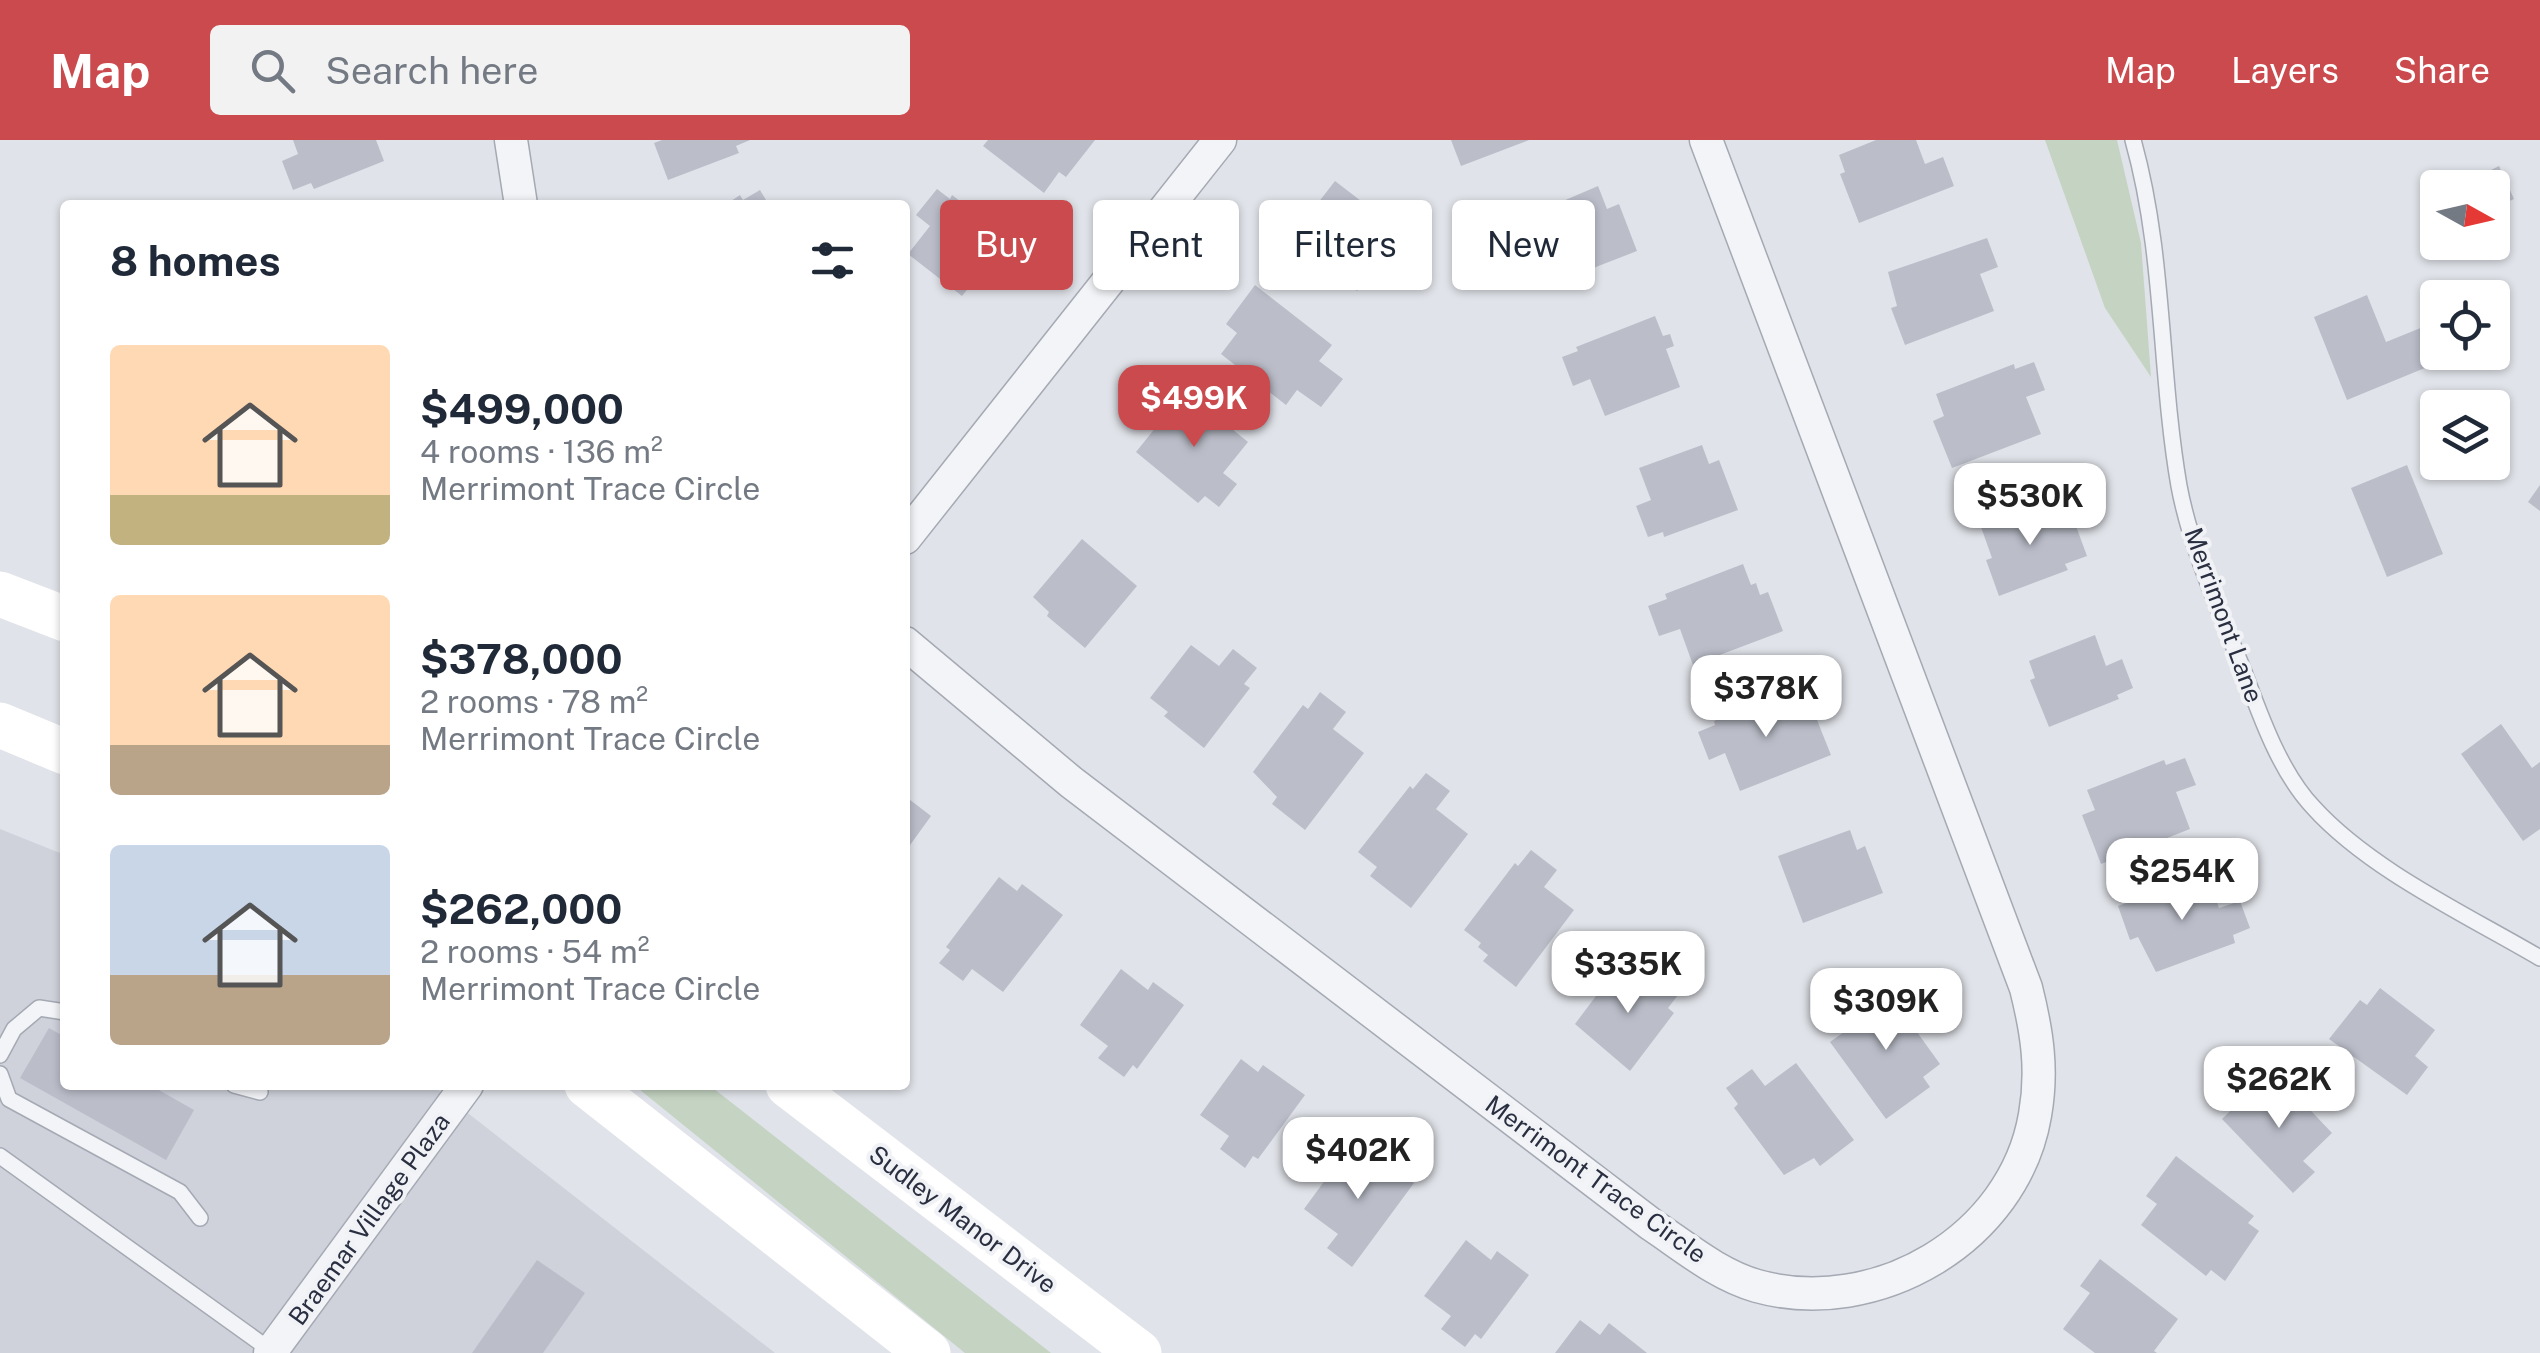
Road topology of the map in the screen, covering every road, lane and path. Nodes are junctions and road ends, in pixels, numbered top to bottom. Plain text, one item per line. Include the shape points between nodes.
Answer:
1 (511, 140) edge
2 (1220, 140) edge
3 (1706, 140) edge
4 (2133, 140) edge
5 (521, 200) edge
6 (910, 532) edge
7 (0, 594) edge
8 (60, 617) edge
9 (910, 647) edge
10 (0, 725) edge
11 (60, 750) edge
12 (2540, 958) edge
13 (60, 1011) edge
14 (0, 1055) edge
15 (0, 1074) edge
16 (253, 1090) edge
17 (463, 1090) edge
18 (593, 1090) edge
19 (795, 1090) edge
20 (260, 1092) dead end
21 (0, 1156) edge
22 (200, 1218) dead end
23 (272, 1352) edge
24 (928, 1353) edge
25 (1139, 1353) edge

1 - 5 street
2 - 6 street
3 - 9 street, Merrimont Trace Circle via 2036,1027 2035,1116 2016,1172 1986,1216 1934,1258 1875,1286 1833,1293 1775,1290 1724,1273 1071,782
4 - 12 lane, Merrimont Lane via 2156,242 2180,488 2198,554 2274,742 2312,807 2354,842
7 - 8 main road
10 - 11 main road
13 - 14 lane via 39,1008 14,1029
15 - 22 lane via 10,1100 180,1192
16 - 20 lane
17 - 23 street, Braemar Village Plaza
18 - 24 main road
19 - 25 main road, Sudley Manor Drive
21 - 23 lane

